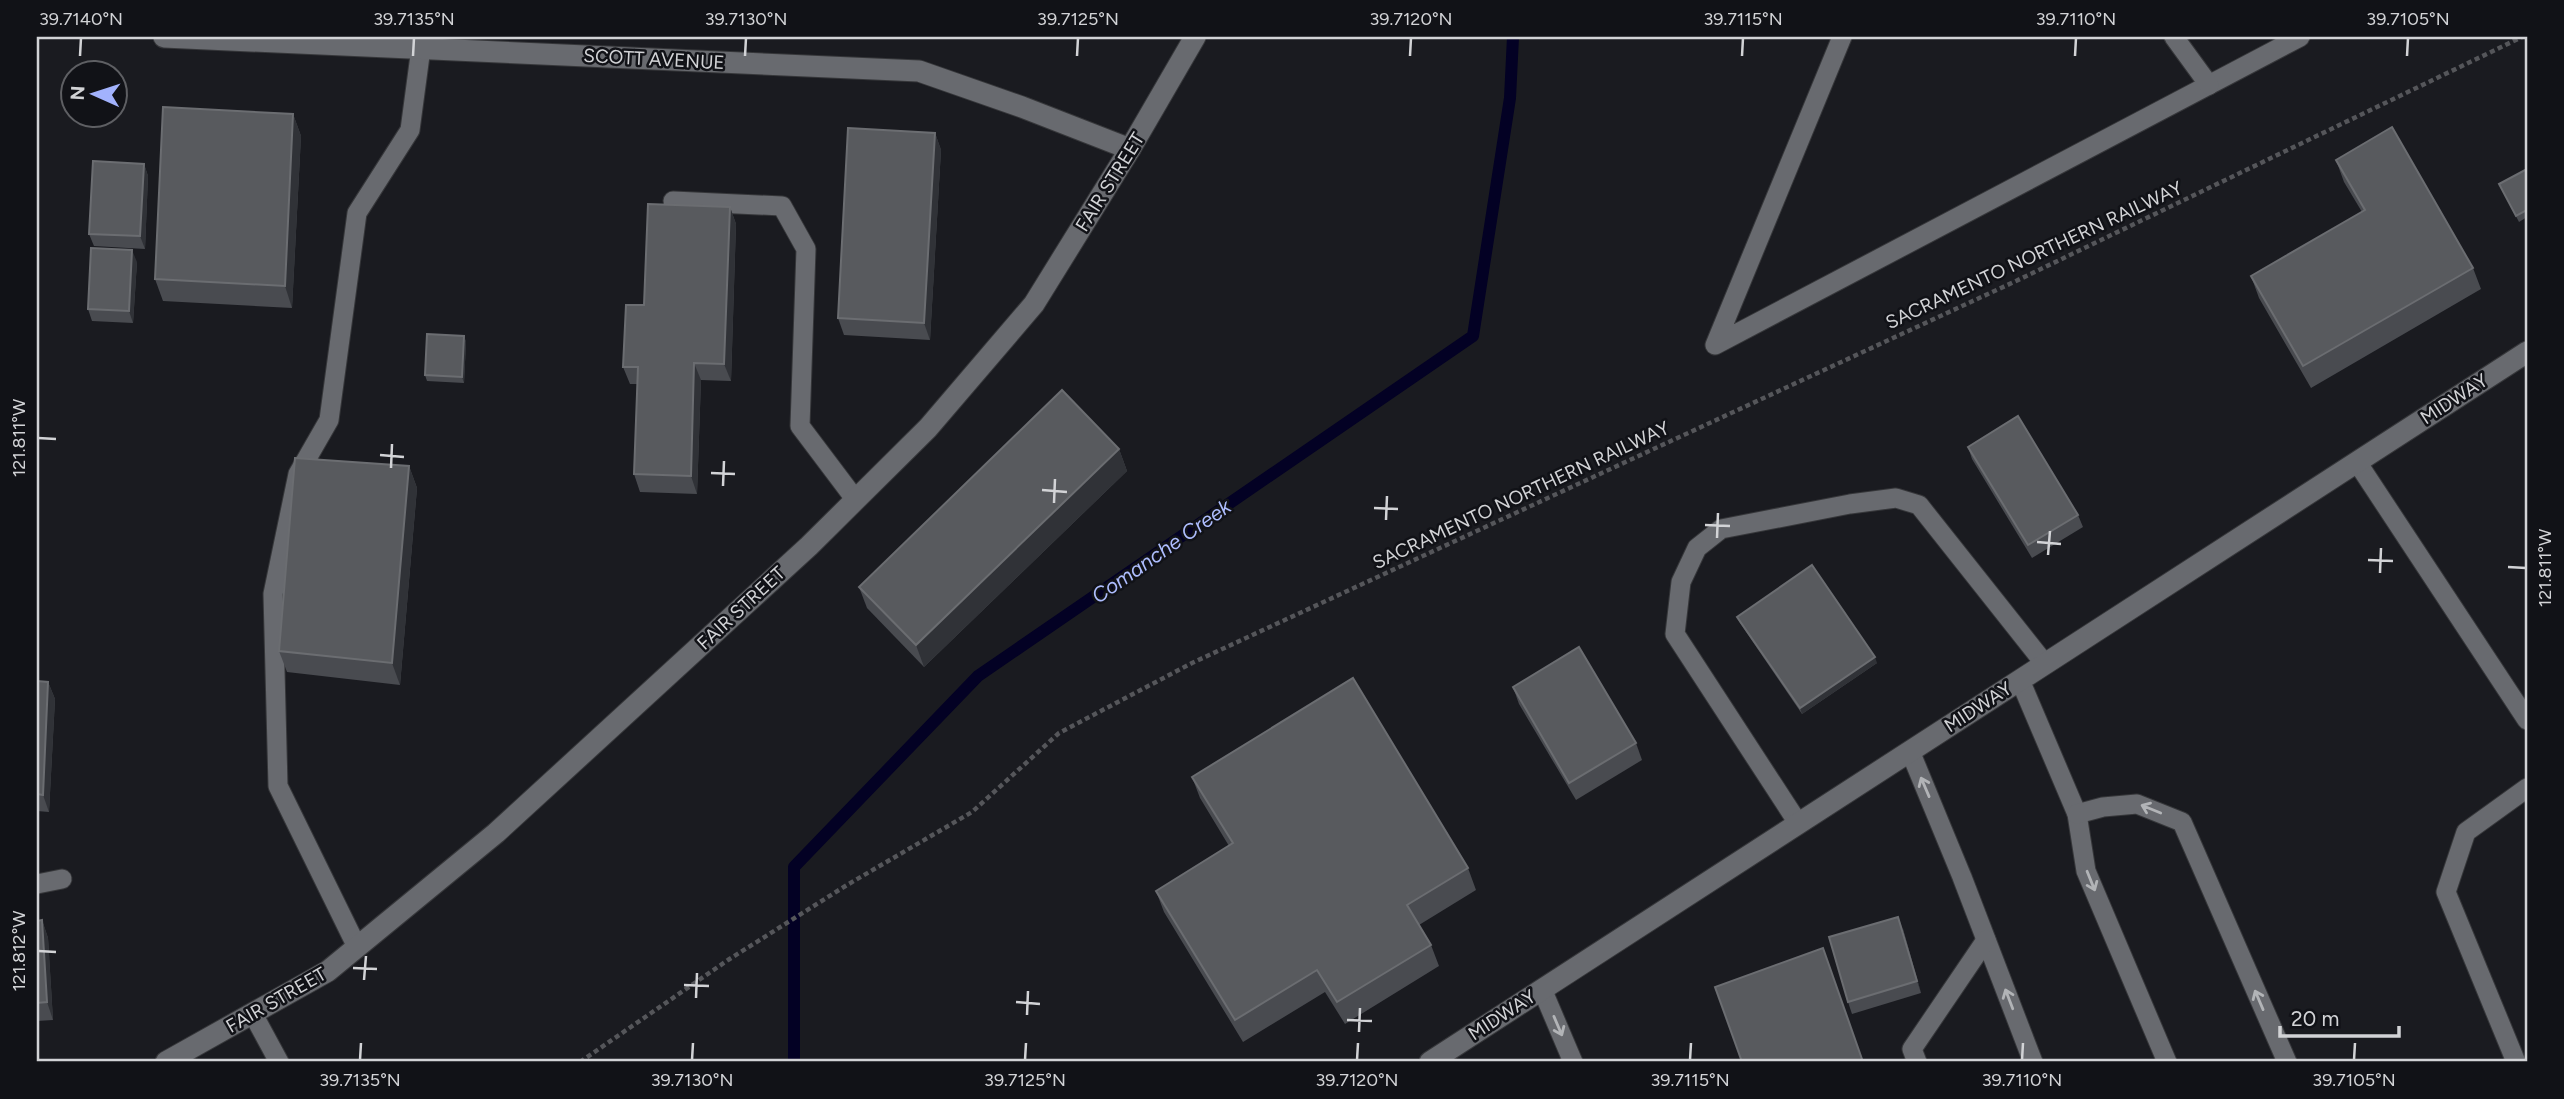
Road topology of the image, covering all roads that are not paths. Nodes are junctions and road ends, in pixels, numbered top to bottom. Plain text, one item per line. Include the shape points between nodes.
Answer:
1 (164, 37) edge
2 (1195, 37) edge
3 (1842, 37) edge
4 (2174, 37) edge
5 (2300, 37) edge
6 (421, 48) junction
7 (2209, 85) junction
8 (1130, 149) junction
9 (673, 201) dead end
10 (2527, 352) edge
11 (2357, 462) junction
12 (855, 499) junction
13 (2045, 664) junction
14 (2020, 680) junction
15 (2527, 720) edge
16 (1910, 751) junction
17 (2527, 788) edge
18 (2077, 814) junction
19 (1798, 823) junction
20 (62, 879) dead end
21 (37, 884) edge
22 (1986, 940) junction
23 (357, 947) junction
24 (1542, 989) junction
25 (253, 1014) junction
26 (166, 1062) edge
27 (279, 1062) edge
28 (1430, 1062) edge
29 (1573, 1062) edge
30 (1917, 1062) edge
31 (2034, 1062) edge
32 (2167, 1062) edge
33 (2287, 1062) edge
34 (2516, 1062) edge

1 - 6 street, SCOTT AVENUE
2 - 8 street, FAIR STREET
3 - 7 lane via 1715,345
4 - 7 lane
5 - 7 lane
6 - 8 street, SCOTT AVENUE via 919,71
6 - 23 lane via 410,130 357,214 329,420 298,474 274,594 278,786
8 - 12 street, FAIR STREET via 1034,304 928,428
9 - 12 lane via 782,205 806,249 800,426
10 - 11 street, MIDWAY
11 - 13 street, MIDWAY
11 - 15 lane
12 - 23 street, FAIR STREET via 496,833
13 - 14 street, MIDWAY
13 - 19 lane via 1919,505 1896,498 1721,529 1697,548 1681,582 1675,634
14 - 16 street, MIDWAY
14 - 18 lane
16 - 19 street, MIDWAY
22 -> 16 lane
17 - 34 lane via 2466,832 2446,892
18 -> 32 lane via 2086,872
33 -> 18 lane via 2182,822 2137,804
19 - 24 street, MIDWAY
20 - 21 lane
22 - 30 lane via 1912,1049
31 -> 22 lane
23 - 25 street, FAIR STREET via 327,971
24 - 28 street, MIDWAY
24 -> 29 lane
25 - 26 street, FAIR STREET
25 - 27 lane

